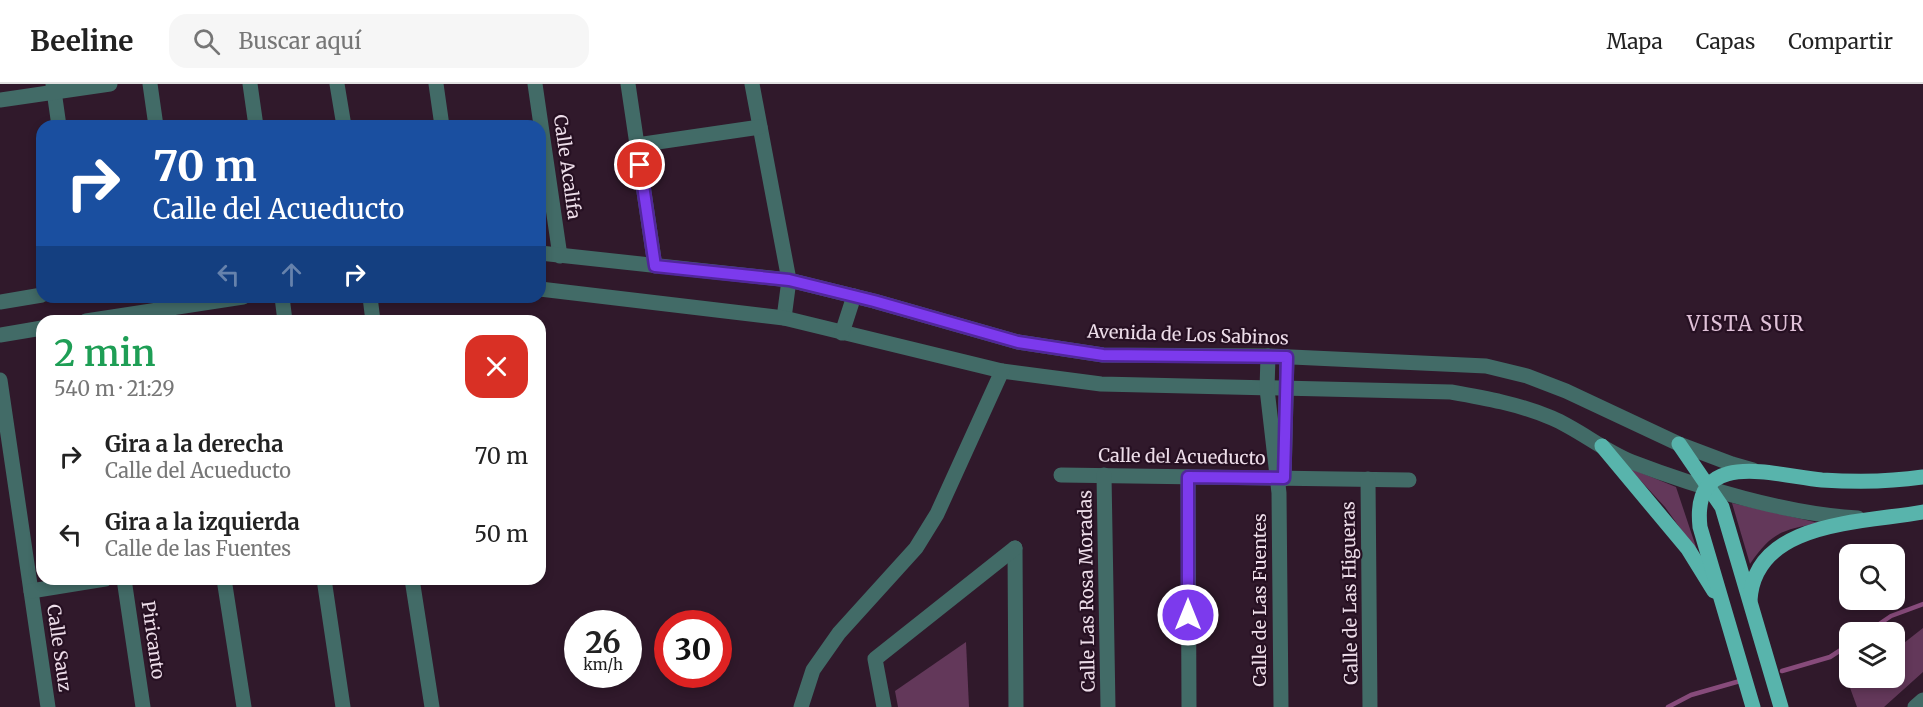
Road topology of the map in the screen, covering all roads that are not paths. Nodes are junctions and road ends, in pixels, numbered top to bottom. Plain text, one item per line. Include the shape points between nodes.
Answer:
1 (110, 84) edge
2 (150, 84) edge
3 (250, 84) edge
4 (338, 84) edge
5 (436, 84) edge
6 (535, 84) edge
7 (628, 84) edge
8 (752, 84) edge
9 (54, 88) edge
10 (0, 100) edge
11 (58, 120) edge
12 (155, 120) edge
13 (255, 120) edge
14 (343, 120) edge
15 (441, 120) edge
16 (540, 120) edge
17 (760, 127) junction
18 (637, 145) junction
19 (546, 160) edge
20 (546, 254) edge
21 (560, 256) junction
22 (655, 266) junction
23 (789, 280) junction
24 (546, 290) edge
25 (36, 296) edge
26 (854, 296) junction
27 (0, 302) edge
28 (172, 303) edge
29 (116, 315) edge
30 (784, 318) junction
31 (36, 329) edge
32 (842, 333) junction
33 (0, 335) edge
34 (1268, 356) junction
35 (1287, 357) junction
36 (1002, 371) junction
37 (0, 380) edge
38 (1267, 389) junction
39 (1287, 389) junction
40 (1679, 444) junction
41 (1602, 446) junction
42 (1753, 470) junction
43 (1061, 475) dead end
44 (1104, 475) junction
45 (1188, 477) junction
46 (1923, 477) edge
47 (1368, 479) junction
48 (1409, 480) dead end
49 (1280, 483) junction
50 (1708, 487) junction
51 (1923, 512) edge
52 (1875, 518) junction
53 (68, 585) edge
54 (125, 585) edge
55 (225, 585) edge
56 (325, 585) edge
57 (413, 585) edge
58 (31, 591) junction
59 (1724, 604) junction
60 (1750, 609) junction
61 (1923, 700) edge
62 (48, 707) edge
63 (142, 707) edge
64 (244, 707) edge
65 (343, 707) edge
66 (432, 707) edge
67 (801, 707) edge
68 (884, 707) edge
69 (1016, 707) edge
70 (1108, 707) edge
71 (1189, 707) edge
72 (1281, 707) edge
73 (1370, 707) edge
74 (1754, 707) edge
75 (1782, 707) edge
76 (1915, 707) edge

1 - 9 street
2 - 12 street
3 - 13 street
4 - 14 street
5 - 15 street
6 - 16 street, Calle Acalifa
7 - 18 street
8 - 17 street
9 - 10 street
9 - 11 street
17 - 18 street
17 - 23 street
18 - 22 street
19 - 21 street, Calle Acalifa
20 - 21 street, Avenida de Los Sabinos
21 - 22 street, Avenida de Los Sabinos
22 - 23 street, Avenida de Los Sabinos
23 - 26 street, Avenida de Los Sabinos
23 - 30 street
24 - 30 street
25 - 27 street
26 - 32 street
26 - 34 street, Avenida de Los Sabinos via 1018,342 1103,355
28 - 29 street
30 - 32 street
31 - 33 street
32 - 36 street
34 - 35 street, Avenida de Los Sabinos
34 - 38 street
35 - 39 street
35 - 40 street, Avenida de Los Sabinos via 1486,366 1566,391
36 - 38 street via 1101,384
36 - 67 street via 932,522 916,548 839,633 813,670
37 - 58 street, Calle Sauz
38 - 39 street
38 - 49 street
39 - 41 street via 1450,392 1503,401 1553,418
39 - 49 street
40 - 42 street, Avenida de Los Sabinos
40 - 50 main road
41 - 50 street via 1631,461
41 - 59 main road via 1688,549
42 - 46 main road via 1822,480 1900,481
42 - 50 main road via 1732,471
43 - 44 street, Calle del Acueducto
44 - 45 street, Calle del Acueducto
44 - 70 street, Calle Las Rosa Moradas
45 - 49 street, Calle del Acueducto
45 - 71 street
47 - 48 street, Calle del Acueducto
47 - 49 street, Calle del Acueducto
47 - 73 street, Calle de Las Higueras
49 - 72 street, Calle de Las Fuentes
50 - 52 street via 1830,517
50 - 59 main road via 1698,513
50 - 60 main road via 1722,507
51 - 52 main road
52 - 60 main road via 1818,530 1777,546 1756,574
53 - 58 street
54 - 63 street, Piricanto
55 - 64 street
56 - 65 street
57 - 66 street
58 - 62 street, Calle Sauz
59 - 74 main road
60 - 75 main road
61 - 76 street
68 - 69 street via 875,660 1015,548

